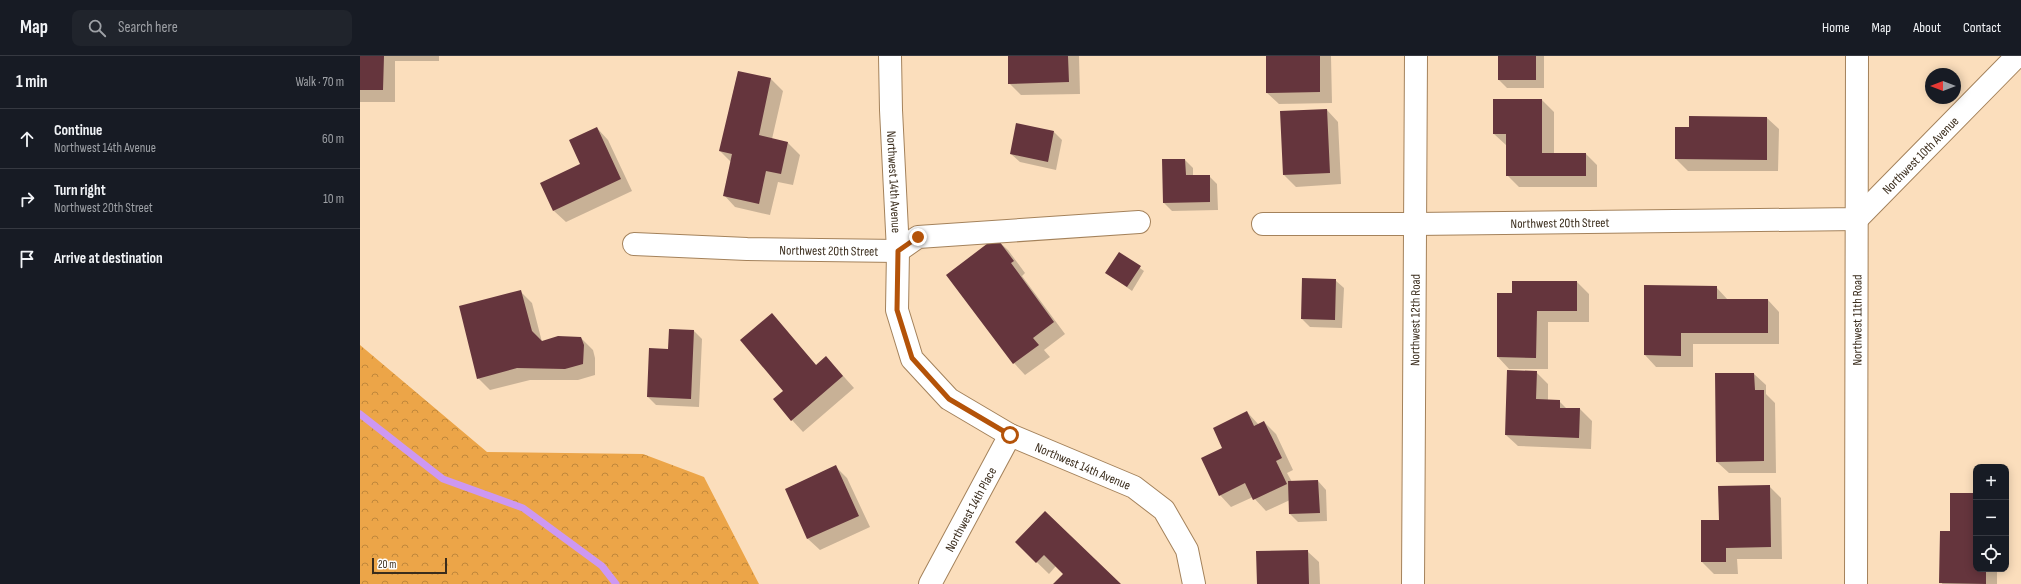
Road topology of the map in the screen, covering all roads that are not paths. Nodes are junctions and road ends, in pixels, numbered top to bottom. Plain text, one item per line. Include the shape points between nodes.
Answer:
1 (890, 56) edge
2 (1416, 56) edge
3 (1857, 56) edge
4 (2017, 56) edge
5 (1857, 219) junction
6 (1139, 222) dead end
7 (1263, 224) dead end
8 (1415, 224) junction
9 (634, 244) dead end
10 (898, 251) junction
11 (1010, 435) junction
12 (930, 584) edge
13 (1194, 584) edge
14 (1413, 584) edge
15 (1856, 584) edge

1 - 10 street, Northwest 14th Avenue
2 - 8 street, Northwest 12th Road
3 - 5 street, Northwest 11th Road
4 - 5 street, Northwest 10th Avenue
5 - 8 street, Northwest 20th Street
5 - 15 street, Northwest 11th Road
6 - 10 street via 918,237
7 - 8 street, Northwest 20th Street
8 - 14 street, Northwest 12th Road
9 - 10 street, Northwest 20th Street via 747,249
10 - 11 street, Northwest 14th Avenue via 897,310 912,358 949,399
11 - 12 street, Northwest 14th Place
11 - 13 street, Northwest 14th Avenue via 1134,488 1164,510 1187,550

